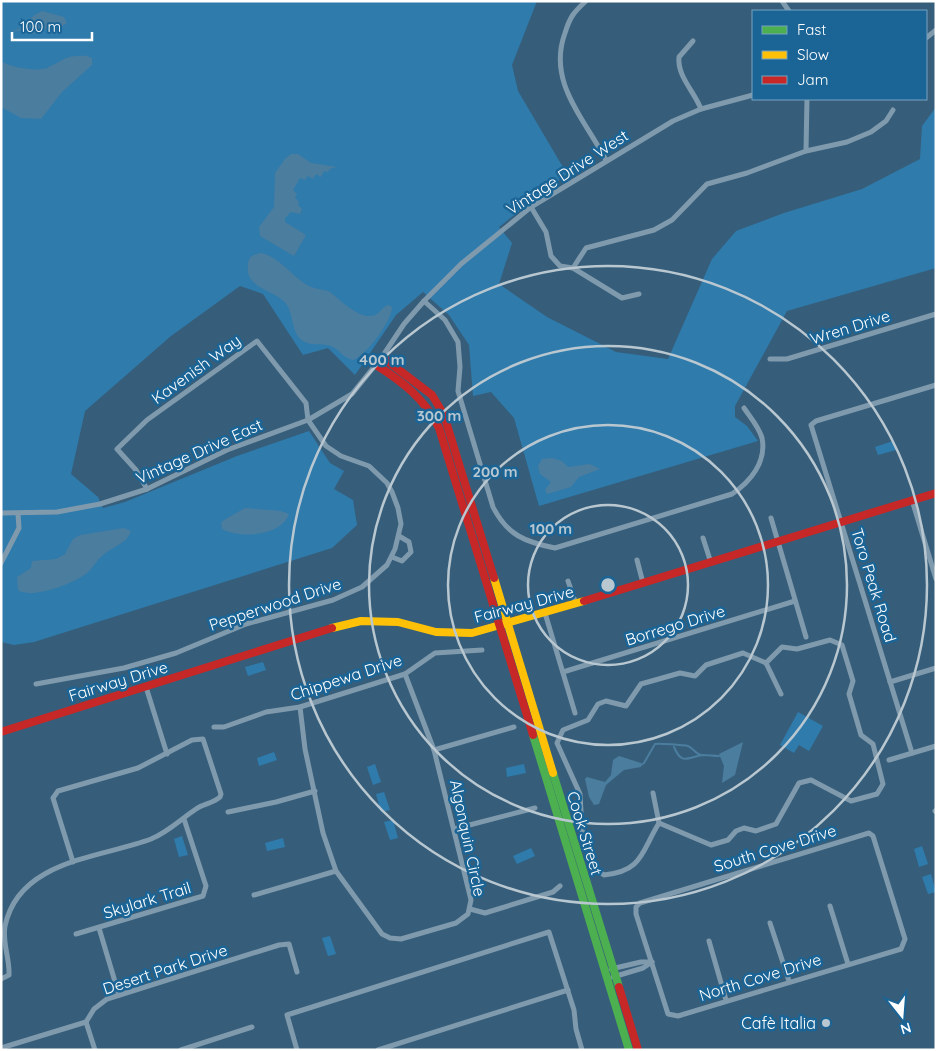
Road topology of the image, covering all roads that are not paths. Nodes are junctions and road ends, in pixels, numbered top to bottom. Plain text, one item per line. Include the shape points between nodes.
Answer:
1 (586, 1) edge
2 (693, 41) dead end
3 (752, 95) edge
4 (807, 100) edge
5 (701, 109) junction
6 (893, 110) dead end
7 (806, 151) junction
8 (606, 160) junction
9 (531, 207) junction
10 (573, 268) junction
11 (639, 294) dead end
12 (424, 301) junction
13 (936, 314) edge
14 (382, 357) junction
15 (770, 359) dead end
16 (376, 365) junction
17 (936, 385) edge
18 (744, 408) dead end
19 (308, 420) junction
20 (147, 489) junction
21 (936, 493) edge
22 (912, 500) junction
23 (1, 513) edge
24 (18, 514) junction
25 (771, 518) dead end
26 (842, 523) junction
27 (399, 536) junction
28 (703, 538) dead end
29 (779, 543) junction
30 (392, 557) junction
31 (637, 560) dead end
32 (1, 563) edge
33 (711, 563) junction
34 (936, 579) edge
35 (568, 580) dead end
36 (643, 583) junction
37 (796, 601) junction
38 (576, 604) junction
39 (545, 614) junction
40 (508, 624) junction
41 (499, 626) junction
42 (806, 637) dead end
43 (482, 650) dead end
44 (766, 663) junction
45 (936, 668) edge
46 (563, 672) junction
47 (405, 674) junction
48 (890, 682) junction
49 (36, 684) dead end
50 (146, 687) junction
51 (781, 694) dead end
52 (300, 707) junction
53 (575, 713) dead end
54 (514, 726) dead end
55 (214, 727) dead end
56 (1, 732) edge
57 (936, 746) edge
58 (434, 750) junction
59 (912, 753) junction
60 (167, 754) junction
61 (889, 760) dead end
62 (315, 791) junction
63 (653, 794) dead end
64 (535, 808) dead end
65 (228, 812) dead end
66 (184, 819) junction
67 (659, 822) junction
68 (454, 829) junction
69 (73, 862) junction
70 (336, 872) junction
71 (560, 886) dead end
72 (254, 895) dead end
73 (830, 906) dead end
74 (470, 909) junction
75 (770, 923) dead end
76 (99, 928) junction
77 (76, 934) dead end
78 (905, 939) joint
79 (709, 941) dead end
80 (652, 962) junction
81 (848, 964) junction
82 (604, 970) junction
83 (297, 972) dead end
84 (615, 972) junction
85 (1, 979) edge
86 (608, 979) junction
87 (788, 981) junction
88 (568, 990) junction
89 (119, 995) junction
90 (726, 1000) junction
91 (86, 1022) junction
92 (252, 1027) dead end
93 (1, 1048) edge
94 (95, 1050) edge
95 (181, 1050) edge
96 (297, 1050) edge
97 (378, 1050) edge
98 (582, 1050) edge
99 (629, 1050) edge
100 (638, 1050) edge

1 - 8 street via 571,14 559,48 559,64 570,99
2 - 5 street via 679,57 679,72
3 - 5 street, Vintage Drive West
4 - 7 street
5 - 8 street, Vintage Drive West via 672,121
6 - 7 street via 871,132 846,142
7 - 10 street via 707,184 672,220 654,230 586,248
8 - 9 street, Vintage Drive West
9 - 10 street via 546,232 551,256 560,266
9 - 12 street, Vintage Drive West via 461,264
10 - 11 street via 622,298
12 - 14 street, Vintage Drive West
12 - 18 street via 445,320 458,342 458,391 493,507 502,524 529,543 555,548 732,494 748,484 756,471 762,439
13 - 15 street, Wren Drive via 787,359
14 - 16 street, Vintage Drive East
14 - 40 street, Cook Street via 426,390 444,415
16 - 19 street, Vintage Drive East via 352,394
16 - 41 street, Cook Street via 409,386 433,413
17 - 26 street, Toro Peak Road via 811,425
19 - 20 street, Vintage Drive East via 227,450
19 - 20 street, Kavenish Way via 306,403 257,341 147,420 117,449 136,470
19 - 27 street, Pepperwood Drive via 326,446 341,456 369,466 387,483 398,508
20 - 24 street, Vintage Drive East via 100,504 57,512
21 - 22 street, Fairway Drive
22 - 26 street, Fairway Drive
22 - 34 street
23 - 24 street, Vintage Drive East
24 - 32 street via 19,528
25 - 29 street
26 - 29 street, Fairway Drive
26 - 48 street, Toro Peak Road
27 - 30 street, Pepperwood Drive
27 - 30 street via 410,542 411,552 402,561
28 - 33 street
29 - 33 street, Fairway Drive
29 - 37 street
30 - 49 street, Pepperwood Drive via 381,572 362,587 333,600 246,624 176,653
31 - 36 street
33 - 36 street, Fairway Drive
35 - 38 street
36 - 38 street, Fairway Drive
37 - 42 street
37 - 46 street, Borrego Drive
38 - 39 street, Fairway Drive
39 - 40 street, Fairway Drive
39 - 46 street
40 - 41 street, Fairway Drive
40 - 84 street, Cook Street
41 - 50 street, Fairway Drive via 472,633 436,632 398,622 361,621
41 - 82 street, Cook Street
43 - 47 street, Chippewa Drive via 436,653
44 - 51 street
44 - 67 street via 743,654 706,665 695,676 680,673 641,684 626,706 606,701 598,704 588,720 562,730 557,743 580,794 582,830 594,867 604,876 632,868
44 - 67 street via 782,647 797,649 830,640 842,645 853,681 848,694 861,736 873,744 883,780 881,790 851,801 805,780 799,783 776,824 756,831 744,828 728,840 711,845
45 - 48 street
46 - 53 street
47 - 52 street, Chippewa Drive
47 - 58 street, Algonquin Circle
48 - 59 street, Toro Peak Road
50 - 56 street, Fairway Drive
50 - 60 street
52 - 55 street, Chippewa Drive via 266,712 224,727
52 - 62 street, Algonquin Circle
54 - 58 street
57 - 59 street
58 - 68 street, Algonquin Circle
59 - 61 street
60 - 66 street via 192,740 203,739 221,794 217,800 205,804
60 - 69 street via 138,768 58,792 53,798
62 - 65 street
62 - 70 street, Algonquin Circle via 323,833
63 - 67 street
64 - 68 street
66 - 69 street via 151,839
66 - 76 street, Skylark Trail via 206,886 203,896
68 - 74 street, Algonquin Circle via 471,900
69 - 85 street via 37,877 16,900 5,927 9,975
70 - 72 street
70 - 74 street, Algonquin Circle via 382,934 390,938 401,939 456,922
71 - 74 street via 553,892 485,912
73 - 81 street
75 - 87 street
76 - 77 street, Skylark Trail
76 - 89 street
78 - 80 street, South Cove Drive via 873,836 869,833 640,904 636,907 636,914
78 - 81 street, North Cove Drive via 901,949
79 - 90 street
80 - 84 street via 643,968
80 - 90 street, North Cove Drive via 668,1014 672,1016
81 - 87 street, North Cove Drive
82 - 84 street
82 - 86 street, Cook Street
83 - 89 street, Desert Park Drive via 289,944 279,945
84 - 86 street
84 - 100 street, Cook Street
86 - 99 street, Cook Street
87 - 90 street, North Cove Drive
88 - 96 street via 550,932 286,1014
88 - 97 street
88 - 98 street
89 - 91 street, Desert Park Drive via 94,1009
91 - 93 street
91 - 94 street
92 - 95 street

